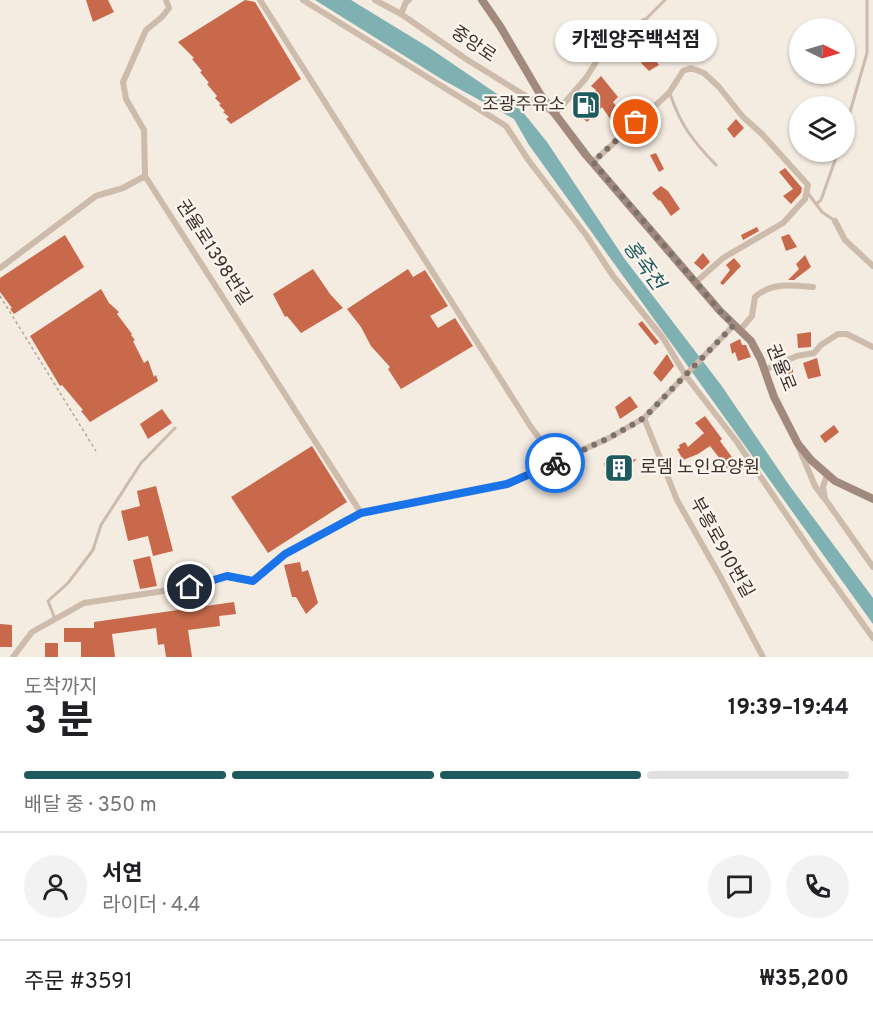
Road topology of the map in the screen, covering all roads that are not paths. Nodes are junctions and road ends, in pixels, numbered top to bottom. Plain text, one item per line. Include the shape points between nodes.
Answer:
1 (166, 0) edge
2 (260, 0) edge
3 (303, 0) edge
4 (375, 0) edge
5 (409, 0) edge
6 (482, 0) edge
7 (665, 0) edge
8 (867, 0) edge
9 (401, 14) junction
10 (644, 21) joint
11 (669, 93) junction
12 (855, 96) edge
13 (555, 114) junction
14 (593, 162) junction
15 (834, 162) edge
16 (716, 165) dead end
17 (145, 176) junction
18 (807, 191) junction
19 (816, 204) junction
20 (835, 221) joint
21 (873, 266) edge
22 (0, 268) edge
23 (696, 282) junction
24 (813, 287) dead end
25 (737, 328) junction
26 (872, 338) edge
27 (863, 341) junction
28 (873, 347) edge
29 (764, 370) junction
30 (686, 376) junction
31 (644, 418) junction
32 (175, 428) dead end
33 (798, 444) junction
34 (557, 462) junction
35 (827, 475) junction
36 (825, 499) junction
37 (873, 499) edge
38 (361, 513) junction
39 (873, 567) edge
40 (55, 619) junction
41 (873, 638) edge
42 (13, 657) edge
43 (763, 657) edge

1 - 17 street via 169,8 146,30 123,82 126,99 144,130
2 - 34 street
3 - 30 street via 506,126 613,276 663,338
4 - 9 street, 중앙로
5 - 9 street
6 - 13 main road, 권율로
7 - 10 lane
8 - 12 lane via 867,52
9 - 13 street, 중앙로
10 - 13 street via 609,41 586,78
11 - 14 street
11 - 16 lane via 683,125
11 - 18 street via 683,71 691,68 704,73 790,164 808,185
13 - 14 main road, 권율로
14 - 23 main road, 권율로
15 - 19 lane
17 - 22 street via 96,196
17 - 38 street, 권율로1398번길
18 - 19 lane
18 - 23 street via 806,199 783,223 723,258
19 - 20 lane
20 - 21 street via 845,240
23 - 25 main road, 권율로
24 - 25 street via 767,288 755,297 752,316
25 - 29 main road, 권율로 via 753,345
25 - 30 street
26 - 27 street
27 - 28 street
27 - 29 street via 838,334 814,354 797,356
29 - 33 main road, 권율로
30 - 31 street
30 - 41 street via 737,442
31 - 34 street
31 - 43 street, 부흥로910번길 via 676,500
32 - 40 lane via 141,463 101,525 93,550 68,583 48,601
33 - 35 main road, 권율로
33 - 36 street
34 - 38 street via 507,484
35 - 36 street
35 - 37 main road, 권율로
36 - 39 street
38 - 40 street via 285,554 253,581 227,576 190,587 84,603
40 - 42 street via 32,632

